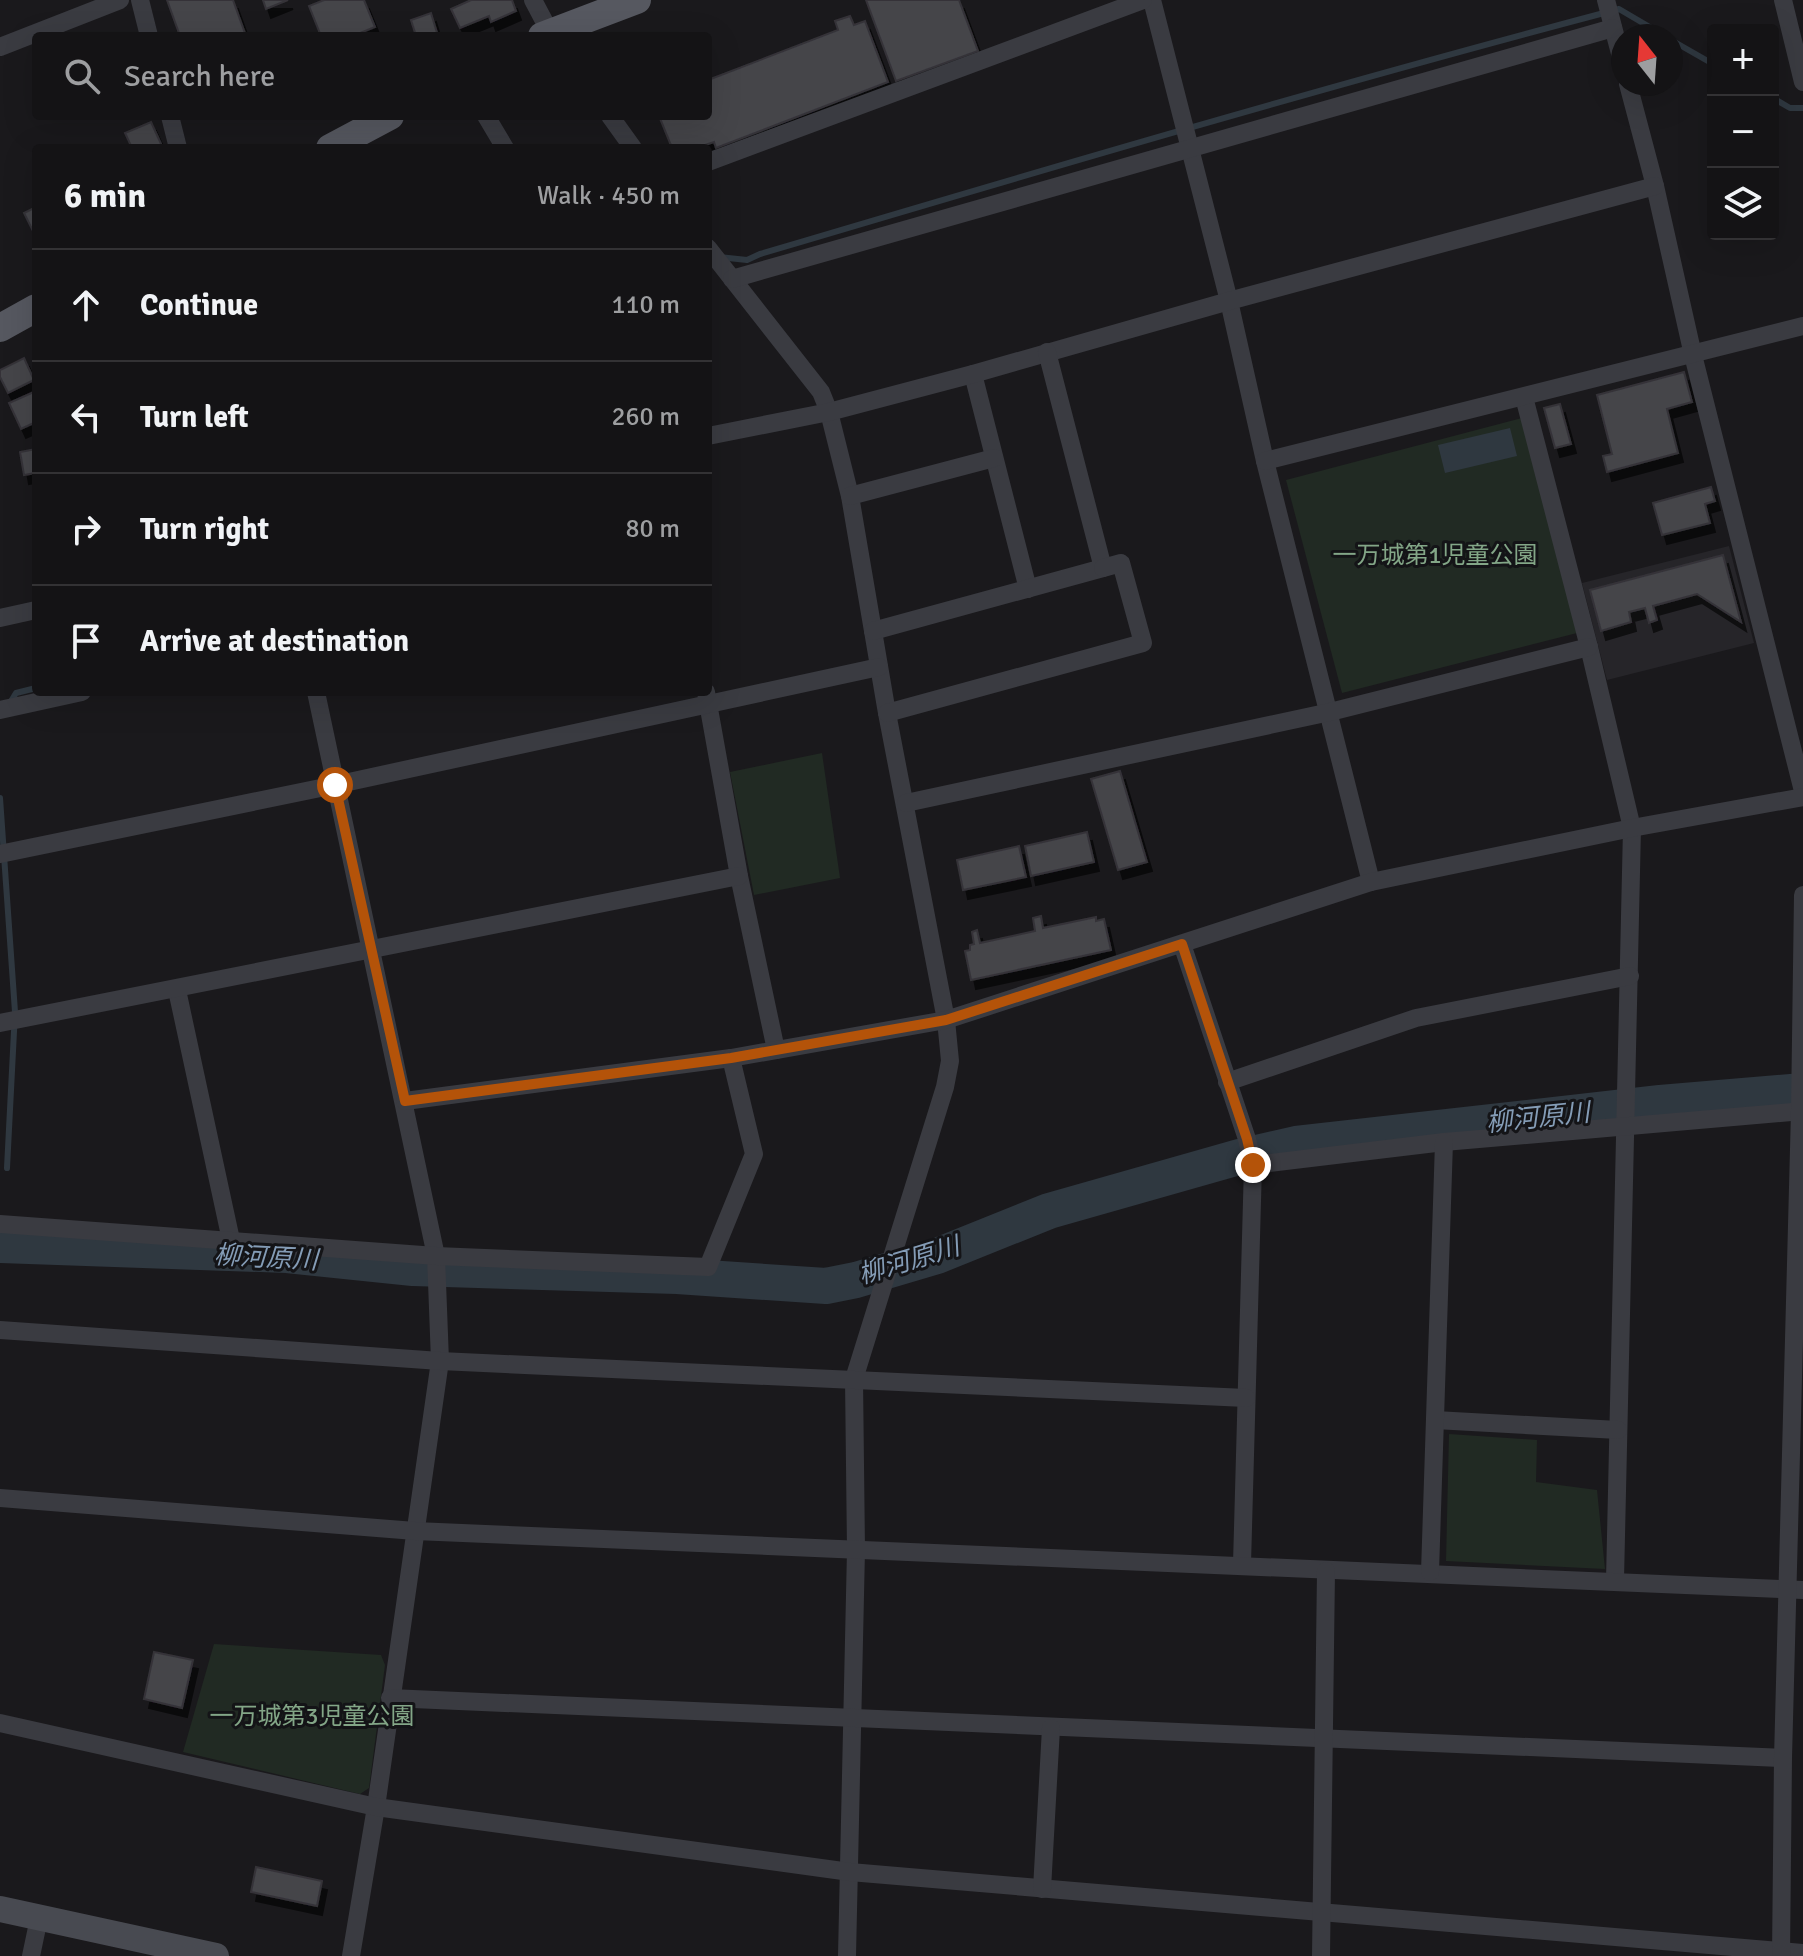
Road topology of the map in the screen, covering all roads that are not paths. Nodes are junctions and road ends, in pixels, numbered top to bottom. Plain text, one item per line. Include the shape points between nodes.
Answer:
1 (120, 0) edge
2 (140, 0) edge
3 (533, 0) edge
4 (637, 0) edge
5 (1143, 0) edge
6 (1152, 0) edge
7 (1606, 0) edge
8 (1783, 0) edge
9 (1612, 24) edge
10 (1611, 29) edge
11 (38, 32) edge
12 (148, 32) edge
13 (547, 32) edge
14 (556, 32) edge
15 (32, 34) edge
16 (0, 47) edge
17 (1803, 82) edge
18 (1631, 96) edge
19 (171, 120) edge
20 (382, 120) edge
21 (488, 120) edge
22 (613, 120) edge
23 (177, 144) edge
24 (338, 144) edge
25 (503, 144) edge
26 (630, 144) edge
27 (1190, 149) junction
28 (712, 161) edge
29 (1655, 186) junction
30 (712, 253) edge
31 (732, 279) junction
32 (1229, 301) junction
33 (32, 310) edge
34 (1803, 326) edge
35 (0, 328) edge
36 (1047, 352) junction
37 (1693, 355) junction
38 (973, 374) junction
39 (1524, 397) junction
40 (829, 412) junction
41 (712, 435) edge
42 (994, 458) junction
43 (1265, 461) junction
44 (850, 496) junction
45 (1103, 568) junction
46 (1028, 589) junction
47 (32, 611) edge
48 (0, 618) edge
49 (873, 631) junction
50 (1589, 647) junction
51 (879, 667) junction
52 (63, 696) edge
53 (317, 696) edge
54 (707, 698) edge
55 (7, 708) edge
56 (1330, 712) junction
57 (887, 713) junction
58 (335, 785) junction
59 (1803, 794) edge
60 (906, 803) junction
61 (1632, 828) junction
62 (7, 852) edge
63 (739, 876) junction
64 (1371, 882) junction
65 (1803, 895) edge
66 (1182, 944) junction
67 (372, 949) junction
68 (1630, 976) junction
69 (177, 990) junction
70 (946, 1020) junction
71 (0, 1024) edge
72 (776, 1050) junction
73 (731, 1058) junction
74 (1227, 1082) junction
75 (405, 1101) junction
76 (1802, 1111) edge
77 (1625, 1127) junction
78 (1444, 1142) junction
79 (1253, 1165) junction
80 (0, 1224) edge
81 (231, 1240) junction
82 (436, 1256) junction
83 (0, 1330) edge
84 (440, 1361) junction
85 (854, 1379) junction
86 (1246, 1398) junction
87 (1435, 1420) junction
88 (1618, 1430) junction
89 (0, 1498) edge
90 (415, 1531) junction
91 (856, 1550) junction
92 (1242, 1564) junction
93 (1326, 1571) junction
94 (1430, 1572) junction
95 (1615, 1580) junction
96 (1795, 1589) edge
97 (390, 1698) junction
98 (850, 1718) junction
99 (0, 1723) edge
100 (1051, 1728) junction
101 (1324, 1738) junction
102 (1783, 1758) junction
103 (376, 1807) junction
104 (850, 1872) junction
105 (1042, 1889) junction
106 (0, 1909) edge
107 (1322, 1913) junction
108 (39, 1918) junction
109 (151, 1950) edge
110 (1803, 1953) edge
111 (1781, 1954) edge
112 (31, 1956) edge
113 (216, 1956) edge
114 (351, 1956) edge
115 (847, 1956) edge
116 (1321, 1956) edge

1 - 11 street
2 - 12 street
3 - 13 street
4 - 14 main road
5 - 28 street
6 - 27 street
7 - 9 street
8 - 17 street
10 - 27 street
15 - 16 street
18 - 29 street
19 - 23 street
20 - 24 main road
21 - 25 street
22 - 26 street
27 - 31 street
27 - 32 street
29 - 32 street
29 - 37 street
30 - 31 street
31 - 40 street via 821,392
32 - 36 street
32 - 43 street
33 - 35 main road
34 - 37 street
36 - 38 street
36 - 45 street
37 - 39 street
37 - 59 street
38 - 40 street
38 - 42 street
39 - 43 street
39 - 50 street
40 - 41 street
40 - 44 street
42 - 44 street
42 - 46 street
43 - 56 street
44 - 49 street
45 - 46 street
45 - 57 street via 1121,563 1143,643
46 - 49 street
47 - 48 street
49 - 51 street
50 - 56 street
50 - 61 street
51 - 54 street
51 - 57 street
52 - 55 street
53 - 58 street
54 - 58 street
54 - 63 street
56 - 60 street
56 - 64 street
57 - 60 street
58 - 62 street
58 - 67 street
59 - 61 street
60 - 70 street
61 - 64 street
61 - 68 street
63 - 67 street
63 - 72 street
64 - 66 street
65 - 76 street
66 - 70 street
66 - 74 street
67 - 69 street
67 - 75 street
68 - 74 street via 1416,1018
68 - 77 street
69 - 71 street
69 - 81 street
70 - 72 street
70 - 85 street via 950,1061 945,1087
72 - 73 street
73 - 75 street
73 - 82 street via 754,1154 708,1267
74 - 79 street
75 - 82 street
76 - 77 street
76 - 96 street
77 - 78 street
77 - 88 street
78 - 79 street
78 - 87 street
79 - 86 street
80 - 81 street
81 - 82 street
82 - 84 street
83 - 84 street
84 - 85 street
84 - 90 street
85 - 86 street
85 - 91 street
86 - 92 street
87 - 88 street
87 - 94 street
88 - 95 street
89 - 90 street
90 - 91 street
90 - 97 street
91 - 92 street
91 - 98 street
92 - 93 street
93 - 94 street
93 - 101 street
94 - 95 street
95 - 96 street
96 - 102 street
97 - 98 street
97 - 103 street
98 - 100 street
98 - 104 street
99 - 103 street
100 - 101 street
100 - 105 street
101 - 102 street
101 - 107 street
102 - 111 street
103 - 104 street
103 - 114 street
104 - 105 street
104 - 115 street
105 - 107 street
106 - 108 street
107 - 111 street
107 - 116 street
108 - 109 street
108 - 112 street
109 - 113 street
110 - 111 street

